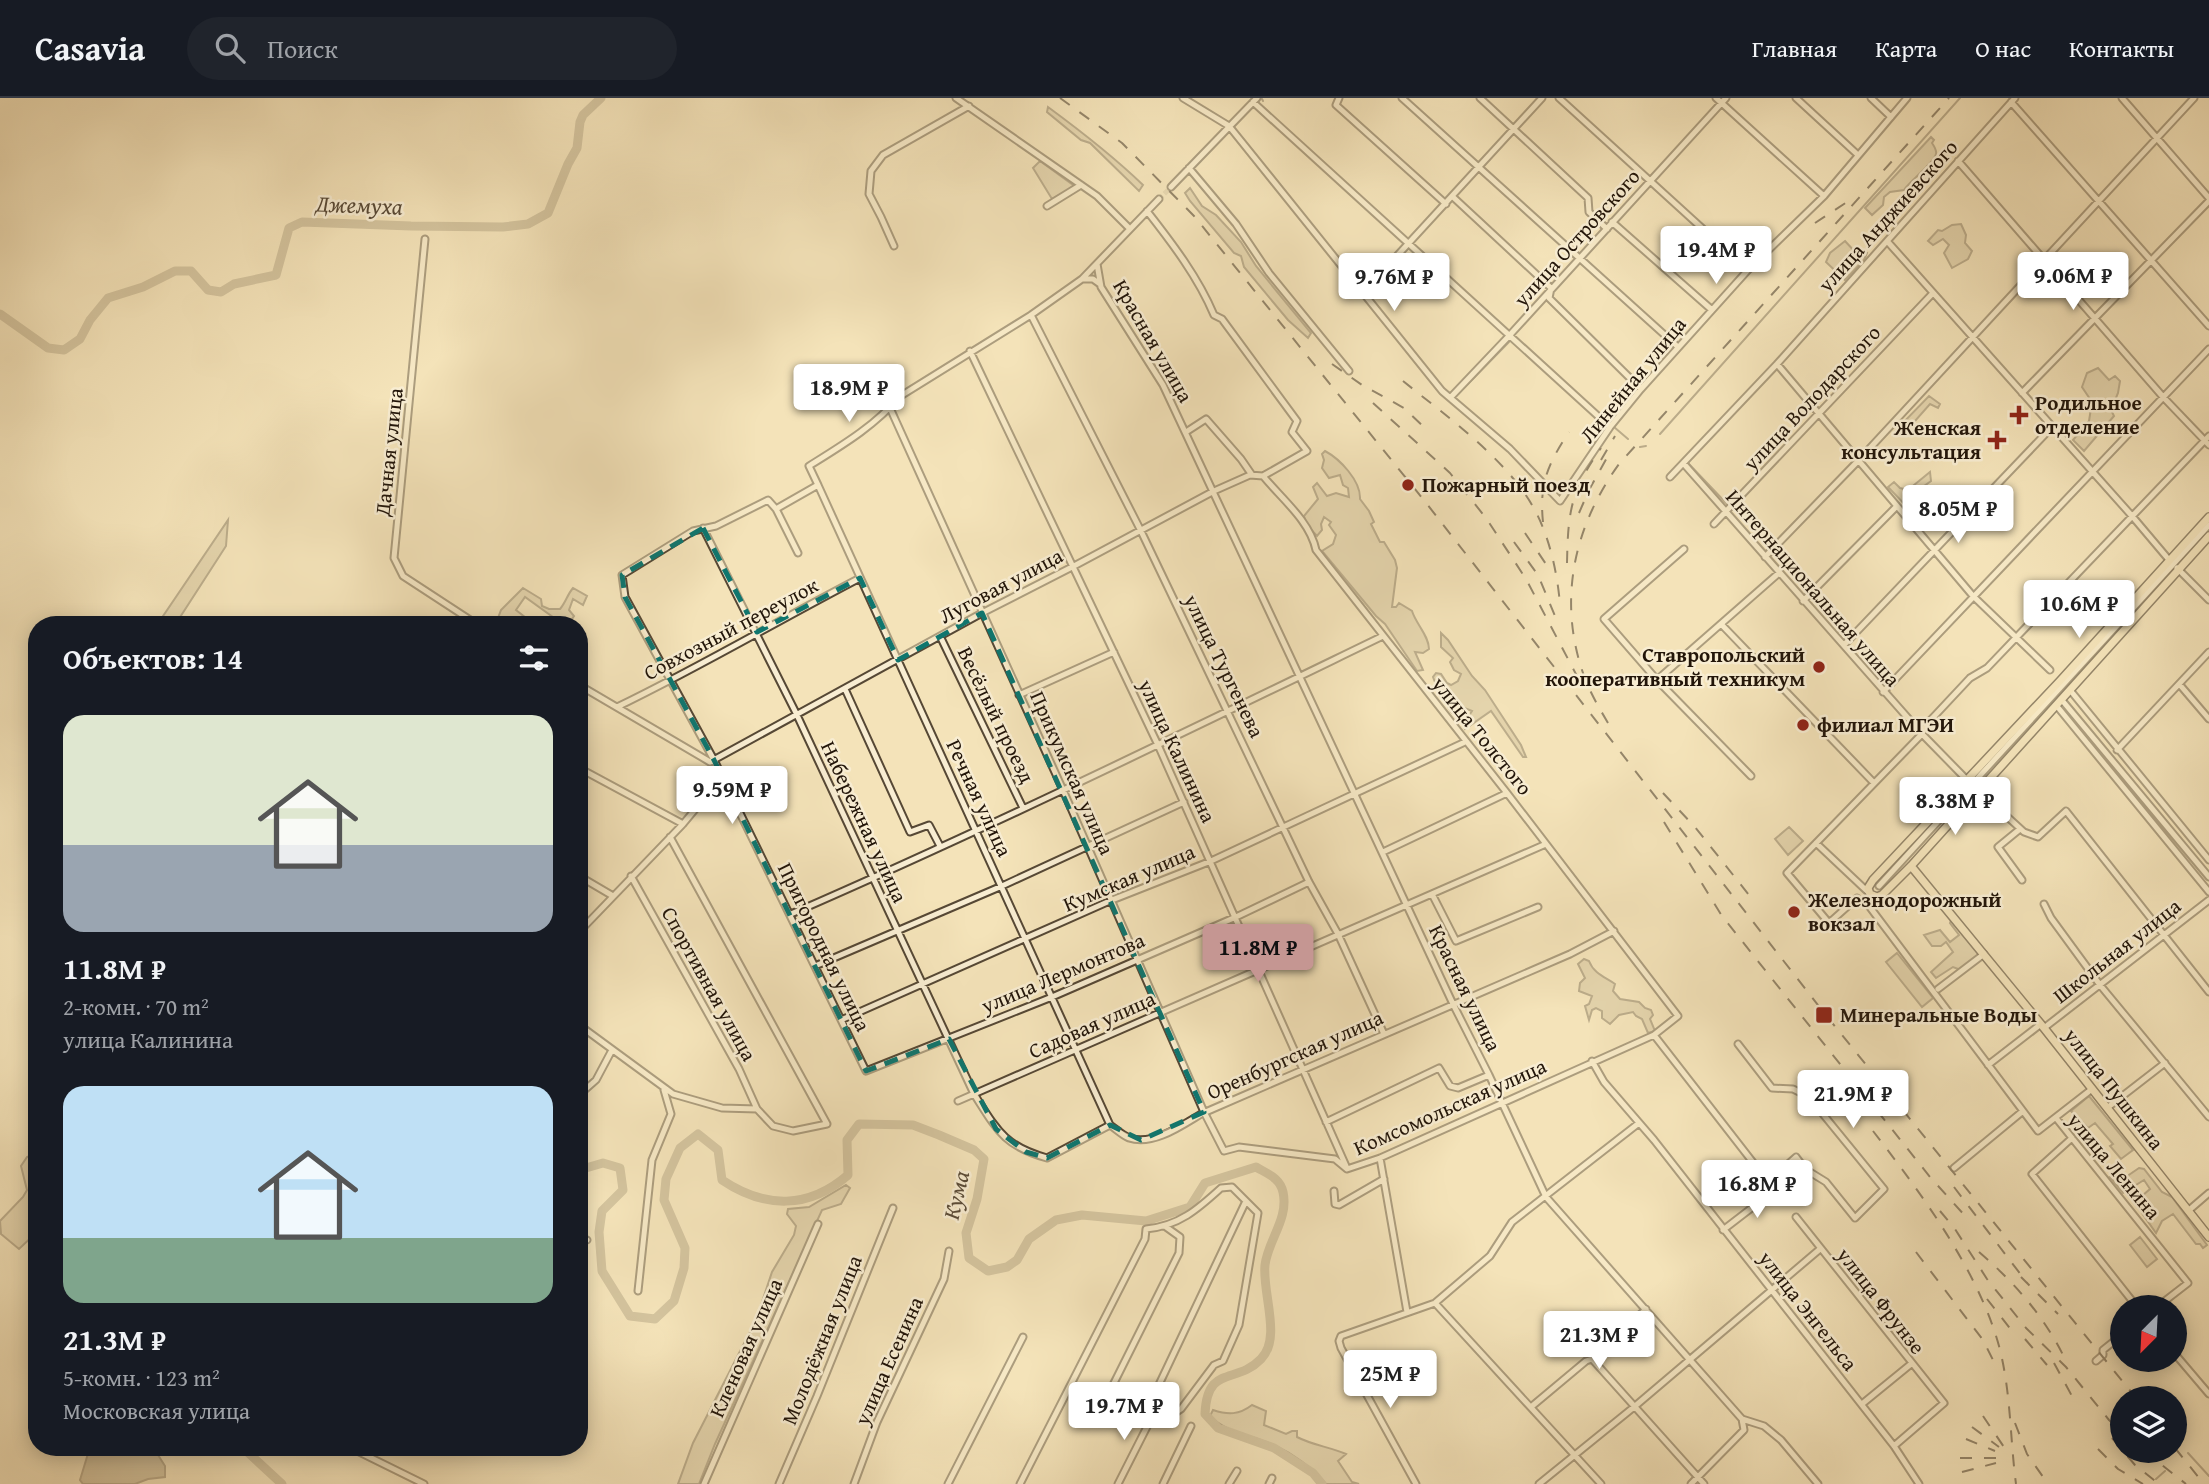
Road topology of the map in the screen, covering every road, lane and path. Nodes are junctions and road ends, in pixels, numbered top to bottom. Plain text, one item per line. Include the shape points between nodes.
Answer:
1 (956, 98) edge
2 (1183, 98) edge
3 (1339, 98) edge
4 (1402, 98) edge
5 (1480, 98) edge
6 (1542, 98) edge
7 (1559, 98) edge
8 (1796, 98) edge
9 (1871, 98) edge
10 (1907, 98) edge
11 (2122, 98) edge
12 (2194, 98) edge
13 (1255, 100) edge
14 (1721, 100) edge
15 (2013, 100) edge
16 (969, 106) junction
17 (1891, 117) junction
18 (1229, 126) junction
19 (1513, 131) junction
20 (2157, 138) junction
21 (1858, 155) junction
22 (1958, 161) junction
23 (1189, 168) junction
24 (1479, 168) junction
25 (1650, 181) junction
26 (1081, 185) junction
27 (1171, 187) tunnel mouth
28 (1824, 196) junction
29 (1453, 197) junction
30 (1159, 199) tunnel mouth
31 (2209, 199) edge
32 (2099, 202) junction
33 (1446, 204) junction
34 (1046, 206) dead end
35 (1147, 211) junction
36 (1612, 222) junction
37 (1129, 228) junction
38 (1607, 229) junction
39 (425, 239) dead end
40 (1887, 241) junction
41 (1408, 245) junction
42 (894, 246) dead end
43 (1580, 258) junction
44 (2045, 260) junction
45 (2151, 260) junction
46 (1097, 264) junction
47 (1748, 270) junction
48 (1082, 279) junction
49 (1100, 284) junction
50 (1551, 288) junction
51 (1933, 293) junction
52 (1362, 294) junction
53 (1712, 310) junction
54 (1031, 315) junction
55 (2094, 317) junction
56 (2209, 326) edge
57 (1508, 337) junction
58 (1973, 338) junction
59 (1678, 347) junction
60 (2209, 349) edge
61 (970, 351) junction
62 (1777, 364) junction
63 (1349, 371) dead end
64 (1641, 389) junction
65 (2022, 393) junction
66 (1450, 398) junction
67 (2164, 398) junction
68 (890, 408) junction
69 (1819, 414) junction
70 (1610, 427) junction
71 (2052, 427) junction
72 (1186, 432) junction
73 (2208, 440) edge
74 (1858, 461) junction
75 (1684, 464) junction
76 (2094, 473) junction
77 (1252, 475) junction
78 (1263, 476) junction
79 (1670, 477) dead end
80 (818, 485) junction
81 (1214, 491) junction
82 (1897, 506) junction
83 (776, 509) junction
84 (1726, 513) junction
85 (2132, 516) junction
86 (2209, 517) edge
87 (1714, 524) dead end
88 (2209, 526) edge
89 (703, 528) junction
90 (1140, 530) junction
91 (2209, 536) edge
92 (1684, 549) dead end
93 (1935, 551) junction
94 (797, 553) dead end
95 (1765, 557) junction
96 (2174, 565) junction
97 (1074, 566) junction
98 (1779, 573) junction
99 (860, 578) junction
100 (1973, 596) junction
101 (2209, 600) edge
102 (1803, 601) junction
103 (982, 613) junction
104 (464, 616) edge
105 (1721, 624) junction
106 (757, 632) junction
107 (940, 636) junction
108 (1383, 636) junction
109 (2016, 637) junction
110 (1844, 645) junction
111 (1114, 652) junction
112 (2209, 652) edge
113 (898, 660) junction
114 (2050, 670) dead end
115 (1300, 676) junction
116 (1657, 680) junction
117 (669, 682) junction
118 (2180, 685) junction
119 (845, 689) junction
120 (588, 690) edge
121 (2070, 690) junction
122 (1883, 692) junction
123 (1020, 695) junction
124 (2058, 702) junction
125 (617, 707) junction
126 (1229, 712) junction
127 (796, 713) junction
128 (2209, 719) edge
129 (1922, 734) junction
130 (1465, 742) junction
131 (1158, 745) junction
132 (2118, 750) junction
133 (714, 761) junction
134 (588, 773) edge
135 (1751, 776) dead end
136 (722, 777) junction
137 (1874, 783) junction
138 (1972, 785) junction
139 (1063, 790) junction
140 (1507, 793) junction
141 (1356, 794) junction
142 (1184, 802) junction
143 (1023, 808) junction
144 (683, 824) junction
145 (1284, 828) junction
146 (2020, 829) junction
147 (976, 831) junction
148 (670, 837) junction
149 (1816, 842) junction
150 (1546, 844) junction
151 (1087, 845) junction
152 (940, 846) junction
153 (1383, 852) junction
154 (2209, 860) edge
155 (1211, 861) junction
156 (1911, 866) junction
157 (631, 876) junction
158 (2209, 877) edge
159 (873, 878) junction
160 (2022, 880) dead end
161 (588, 881) edge
162 (1309, 883) junction
163 (1002, 886) junction
164 (1879, 886) dead end
165 (2209, 892) edge
166 (1432, 894) junction
167 (1870, 894) junction
168 (613, 896) junction
169 (1857, 898) dead end
170 (1112, 900) junction
171 (2209, 900) edge
172 (1408, 904) junction
173 (2045, 904) dead end
174 (1538, 906) dead end
175 (791, 914) junction
176 (1236, 917) junction
177 (588, 922) edge
178 (898, 931) junction
179 (1614, 932) junction
180 (2165, 933) junction
181 (1338, 934) junction
182 (1026, 939) junction
183 (1984, 954) junction
184 (1137, 958) junction
185 (815, 966) junction
186 (1258, 970) junction
187 (924, 984) junction
188 (2100, 985) junction
189 (1938, 989) dead end
190 (2209, 992) edge
191 (1052, 997) junction
192 (1453, 1004) junction
193 (1161, 1011) junction
194 (1678, 1016) joint
195 (841, 1020) junction
196 (2043, 1026) junction
197 (588, 1032) edge
198 (1384, 1034) junction
199 (1654, 1035) junction
200 (949, 1039) junction
201 (1738, 1044) dead end
202 (1075, 1049) junction
203 (612, 1050) junction
204 (1592, 1061) junction
205 (2165, 1063) junction
206 (1988, 1065) junction
207 (1302, 1070) junction
208 (866, 1071) joint
209 (1489, 1075) junction
210 (588, 1087) edge
211 (663, 1088) junction
212 (2092, 1089) junction
213 (974, 1094) junction
214 (958, 1101) dead end
215 (1502, 1103) junction
216 (2107, 1108) junction
217 (757, 1109) junction
218 (2023, 1111) junction
219 (1205, 1112) junction
220 (2209, 1117) edge
221 (2056, 1118) junction
222 (1326, 1122) junction
223 (1639, 1123) junction
224 (1110, 1125) junction
225 (2072, 1138) junction
226 (1224, 1151) joint
227 (1380, 1158) junction
228 (1954, 1168) dead end
229 (1347, 1169) junction
230 (1384, 1179) junction
231 (1768, 1182) junction
232 (1334, 1191) dead end
233 (2209, 1193) edge
234 (1546, 1197) junction
235 (1246, 1201) junction
236 (893, 1208) dead end
237 (2188, 1211) junction
238 (1796, 1217) dead end
239 (818, 1224) dead end
240 (1166, 1227) junction
241 (1723, 1230) junction
242 (2209, 1237) edge
243 (1820, 1249) junction
244 (949, 1251) dead end
245 (1772, 1290) junction
246 (638, 1291) dead end
247 (2128, 1295) edge
248 (2172, 1295) edge
249 (1435, 1303) junction
250 (1646, 1309) junction
251 (1407, 1312) junction
252 (1023, 1337) dead end
253 (2110, 1344) edge
254 (1592, 1359) junction
255 (1690, 1359) junction
256 (2096, 1362) dead end
257 (1911, 1364) junction
258 (2188, 1370) edge
259 (2209, 1395) edge
260 (1861, 1404) junction
261 (1531, 1407) junction
262 (1634, 1407) junction
263 (1146, 1412) junction
264 (1153, 1414) junction
265 (1742, 1419) junction
266 (1191, 1426) dead end
267 (1894, 1446) junction
268 (1575, 1455) junction
269 (368, 1456) edge
270 (1237, 1471) dead end
271 (1272, 1478) dead end
272 (1698, 1478) junction
273 (425, 1484) edge
274 (704, 1484) edge
275 (779, 1484) edge
276 (854, 1484) edge
277 (948, 1484) edge
278 (1020, 1484) edge
279 (1118, 1484) edge
280 (1163, 1484) edge
281 (1229, 1484) edge
282 (1269, 1484) edge
283 (1416, 1484) edge
284 (1539, 1484) edge
285 (1601, 1484) edge
286 (1691, 1484) edge
287 (1704, 1484) edge
288 (1818, 1484) edge
289 (1919, 1484) edge

1 - 16 street
2 - 18 street
3 - 33 street via 1336,105
4 - 24 street
5 - 19 street
6 - 19 street
7 - 25 street
8 - 21 street
9 - 17 street
10 - 17 street, Линейная улица
11 - 20 street
12 - 20 street
13 - 18 street
13 - 41 street
14 - 25 street, улица Островского
14 - 28 street
15 - 22 street, улица Анджиевского
15 - 32 street
16 - 26 street
16 - 42 street via 883,155 871,171 869,194
17 - 21 street, Линейная улица
18 - 23 street
18 - 52 street
19 - 24 street
19 - 38 street via 1588,198 1589,212
20 - 31 street
20 - 32 street
21 - 28 street, Линейная улица
22 - 40 street, улица Анджиевского
22 - 44 street
23 - 27 street
23 - 63 street
24 - 29 street
24 - 43 street
25 - 36 street, улица Островского
25 - 47 street
26 - 34 street
26 - 37 street
28 - 47 street, Линейная улица
29 - 33 street
29 - 50 street
30 - 35 street
31 - 45 street
32 - 44 street
32 - 45 street
33 - 41 street
35 - 37 street
35 - 78 street via 1174,245 1214,315 1222,318 1297,421 1292,432 1307,452
36 - 38 street, улица Островского
36 - 53 street
37 - 46 street
38 - 43 street, улица Островского
39 - 104 street, Дачная улица via 394,558 403,576
40 - 51 street
40 - 62 street, улица Анджиевского
41 - 52 street
41 - 57 street
43 - 50 street, улица Островского
43 - 59 street
44 - 55 street
44 - 58 street
45 - 55 street
45 - 56 street
46 - 48 street
46 - 49 street, Красная улица
47 - 53 street, Линейная улица
48 - 49 street
48 - 54 street
49 - 72 street, Красная улица via 1163,385
50 - 57 street, улица Островского
50 - 64 street via 1549,298
51 - 58 street
51 - 69 street, улица Володарского
52 - 66 street
53 - 59 street, Линейная улица
54 - 61 street
54 - 90 street, улица Тургенева
55 - 65 street
55 - 67 street
57 - 66 street, улица Островского
57 - 70 street
58 - 65 street
58 - 74 street
59 - 64 street, Линейная улица
60 - 67 street
61 - 68 street via 899,397
61 - 97 street, улица Калинина
62 - 69 street
62 - 75 street, улица Анджиевского
64 - 70 street, Линейная улица
65 - 71 street
66 - 70 street, Линейная улица via 1510,449 1560,501
67 - 73 street
67 - 76 street
68 - 80 street via 809,466
68 - 103 street, Прикумская улица
69 - 74 street
69 - 84 street, улица Володарского
71 - 76 street
71 - 93 street
72 - 77 street, Красная улица via 1206,419
72 - 81 street, Красная улица
73 - 85 street
74 - 82 street
74 - 95 street
75 - 79 street, улица Анджиевского
75 - 84 street, Интернациональная улица
76 - 85 street
76 - 100 street
77 - 78 street, Луговая улица
77 - 81 street, Луговая улица
78 - 108 street, улица Толстого
80 - 83 street
80 - 99 street, Речная улица
81 - 90 street, Луговая улица
81 - 115 street, Красная улица
82 - 93 street
82 - 102 street
83 - 89 street via 768,499
83 - 94 street
84 - 87 street, улица Володарского
84 - 95 street, Интернациональная улица
85 - 96 street
85 - 109 street
86 - 96 main road
88 - 96 street
89 - 106 street, Набережная улица
89 - 117 street, Пригородная улица via 622,575 625,597
90 - 97 street, Луговая улица
90 - 126 street, улица Тургенева
91 - 96 main road
92 - 116 street via 1604,619
93 - 100 street
93 - 110 street
95 - 98 street, Интернациональная улица
96 - 101 street
96 - 121 main road
96 - 138 main road via 2066,676
97 - 103 street, Луговая улица
97 - 111 street, улица Калинина
98 - 102 street, Интернациональная улица
98 - 105 street
99 - 106 street, Совхозный переулок
99 - 113 street, Речная улица
100 - 109 street
100 - 122 street
102 - 110 street, Интернациональная улица
103 - 107 street, Луговая улица
103 - 123 street, Прикумская улица
105 - 116 street
105 - 137 street
106 - 117 street, Совхозный переулок
106 - 127 street, Набережная улица
107 - 113 street, Луговая улица
107 - 143 street, Весёлый проезд
108 - 115 street
108 - 130 street, улица Толстого
109 - 114 street
109 - 129 street via 1987,668 1970,678
110 - 122 street, Интернациональная улица
111 - 123 street
111 - 131 street, улица Калинина
112 - 118 street
113 - 119 street, Луговая улица
113 - 147 street, Речная улица
115 - 126 street
115 - 141 street, Красная улица
116 - 135 street
117 - 125 street, Совхозный переулок
117 - 133 street, Пригородная улица
118 - 128 street
118 - 132 street
119 - 127 street, Луговая улица
119 - 152 street via 910,832 929,825
120 - 125 street
121 - 124 main road
121 - 132 street
122 - 129 street, Интернациональная улица
123 - 139 street, Прикумская улица
124 - 138 main road
124 - 158 street
124 - 165 street
125 - 133 street
126 - 131 street
126 - 145 street, улица Тургенева
127 - 133 street, Луговая улица
127 - 159 street, Набережная улица
129 - 137 street
129 - 138 street, Интернациональная улица
130 - 140 street, улица Толстого
130 - 141 street, Кумская улица
131 - 139 street
131 - 142 street, улица Калинина
132 - 154 street
133 - 136 street, Пригородная улица
134 - 144 street
136 - 144 street
136 - 175 street, Пригородная улица
137 - 149 street
138 - 146 street, Интернациональная улица
138 - 156 main road
138 - 164 street
138 - 167 main road via 1873,880
139 - 143 street
139 - 151 street, Прикумская улица
140 - 150 street, улица Толстого
140 - 153 street
141 - 145 street, Кумская улица
141 - 153 street, Красная улица
142 - 151 street
142 - 155 street, улица Калинина
143 - 147 street
144 - 148 street
145 - 155 street, Кумская улица
145 - 162 street, улица Тургенева
146 - 160 street via 1998,847
146 - 180 street via 2038,837 2066,811
147 - 152 street
147 - 163 street, Речная улица
148 - 157 street
148 - 217 street via 827,1124 793,1131 773,1126
149 - 167 street, улица Ленина
149 - 169 street via 1787,873 1829,923
150 - 166 street, Садовая улица
150 - 179 street, улица Толстого
151 - 163 street
151 - 170 street, Прикумская улица
152 - 159 street
153 - 172 street, Красная улица
155 - 170 street, Кумская улица
155 - 176 street, улица Калинина
156 - 167 main road via 1882,895
156 - 183 main road, улица Пушкина
157 - 168 street
157 - 217 street, Спортивная улица
159 - 175 street
159 - 178 street, Набережная улица
161 - 168 street
162 - 176 street, улица Лермонтова
162 - 181 street, улица Тургенева
163 - 178 street
163 - 182 street, Речная улица
166 - 172 street, Садовая улица
166 - 174 street via 1456,941
167 - 206 street, улица Ленина via 1866,902
168 - 177 street
170 - 182 street, Кумская улица
170 - 184 street, Прикумская улица
171 - 180 street, Школьная улица
172 - 181 street, Садовая улица
172 - 192 street, Красная улица
173 - 188 street
175 - 185 street, Пригородная улица
176 - 184 street, улица Лермонтова
176 - 186 street, улица Калинина
178 - 185 street
178 - 187 street, Набережная улица
179 - 192 street, Оренбургская улица
179 - 194 street, улица Толстого
180 - 188 street, Школьная улица
180 - 190 street
181 - 186 street, Садовая улица
181 - 198 street, улица Тургенева
182 - 187 street, Кумская улица
182 - 191 street, Речная улица
183 - 189 street
183 - 196 main road, улица Пушкина
184 - 191 street, улица Лермонтова
184 - 193 street, Прикумская улица
185 - 195 street, Пригородная улица
186 - 193 street, Садовая улица
186 - 207 street, улица Калинина
187 - 195 street, Кумская улица
187 - 200 street, Набережная улица
188 - 196 street, Школьная улица
188 - 205 street
191 - 200 street, улица Лермонтова
191 - 202 street, Речная улица
192 - 198 street, Оренбургская улица
192 - 209 street, Красная улица
193 - 202 street, Садовая улица
193 - 219 street, Прикумская улица
194 - 199 street, Комсомольская улица
195 - 208 street, Пригородная улица
196 - 206 street, Школьная улица
196 - 212 main road, улица Пушкина
197 - 203 street
198 - 207 street, Оренбургская улица
199 - 204 street, Комсомольская улица
199 - 231 street
200 - 208 street, улица Лермонтова
200 - 213 street, Набережная улица
201 - 231 street via 1772,1088 1793,1089 1809,1097 1884,1188 1855,1218 1826,1182 1796,1157
202 - 213 street, Садовая улица
202 - 224 street, Речная улица
203 - 210 street
203 - 211 street
204 - 215 street, Комсомольская улица
204 - 223 street, улица Энгельса
205 - 216 street
205 - 220 street
206 - 218 street, улица Ленина
207 - 219 street, Оренбургская улица
207 - 222 street, улица Калинина
209 - 215 street, Красная улица
209 - 222 street via 1458,1088 1450,1086 1440,1068
211 - 217 street via 722,1108
211 - 246 street via 671,1114 652,1160
212 - 216 main road, улица Пушкина
212 - 221 street
213 - 214 street, Садовая улица
213 - 224 street, Набережная улица via 1009,1142 1047,1158
215 - 227 street, Комсомольская улица
215 - 234 street, Красная улица
216 - 237 main road, улица Пушкина
218 - 221 street, улица Ленина via 2038,1131
218 - 228 street
219 - 224 street, Оренбургская улица via 1157,1137 1141,1140
219 - 226 street, Прикумская улица
221 - 225 street, улица Ленина
222 - 229 street, улица Калинина
223 - 234 street
223 - 241 street, улица Энгельса
225 - 247 street via 2032,1174
225 - 248 street, улица Ленина via 2188,1283
226 - 229 street, Комсомольская улица via 1238,1147 1335,1159
227 - 229 street, Комсомольская улица
227 - 230 street
230 - 232 street via 1339,1205
230 - 251 street
231 - 241 street via 1775,1191
233 - 237 street
234 - 249 street via 1512,1222 1490,1256
234 - 250 street, Красная улица
235 - 240 street via 1232,1187 1222,1188
235 - 263 street
235 - 264 street via 1258,1213 1239,1325 1223,1361 1214,1365 1181,1409 1163,1421
236 - 275 street, Молодёжная улица
237 - 242 main road, улица Пушкина
238 - 243 street, улица Фрунзе
239 - 274 street, Кленовая улица
240 - 263 street via 1180,1237 1179,1253 1111,1389 1111,1395
240 - 278 street via 1146,1229 1145,1239
241 - 245 street, улица Энгельса
243 - 245 street
243 - 257 street, улица Фрунзе
244 - 276 street, улица Есенина via 944,1279
245 - 255 street
245 - 260 street, улица Энгельса
249 - 251 street
249 - 261 street
250 - 254 street
250 - 255 street, Красная улица
251 - 283 street via 1341,1336 1339,1341
252 - 277 street
253 - 256 street
254 - 261 street
254 - 262 street
255 - 262 street
255 - 265 street, Красная улица
257 - 260 street
257 - 267 street, улица Фрунзе via 1944,1403
258 - 259 street
260 - 267 street, улица Энгельса
261 - 268 street
262 - 268 street
262 - 272 street
263 - 264 street
264 - 279 street
265 - 272 street via 1744,1430
265 - 288 street, Красная улица via 1764,1426 1781,1440
266 - 280 street
267 - 289 street, улица Энгельса
268 - 284 street
268 - 285 street
269 - 273 street
270 - 281 street
271 - 282 street
272 - 286 street
272 - 287 street

